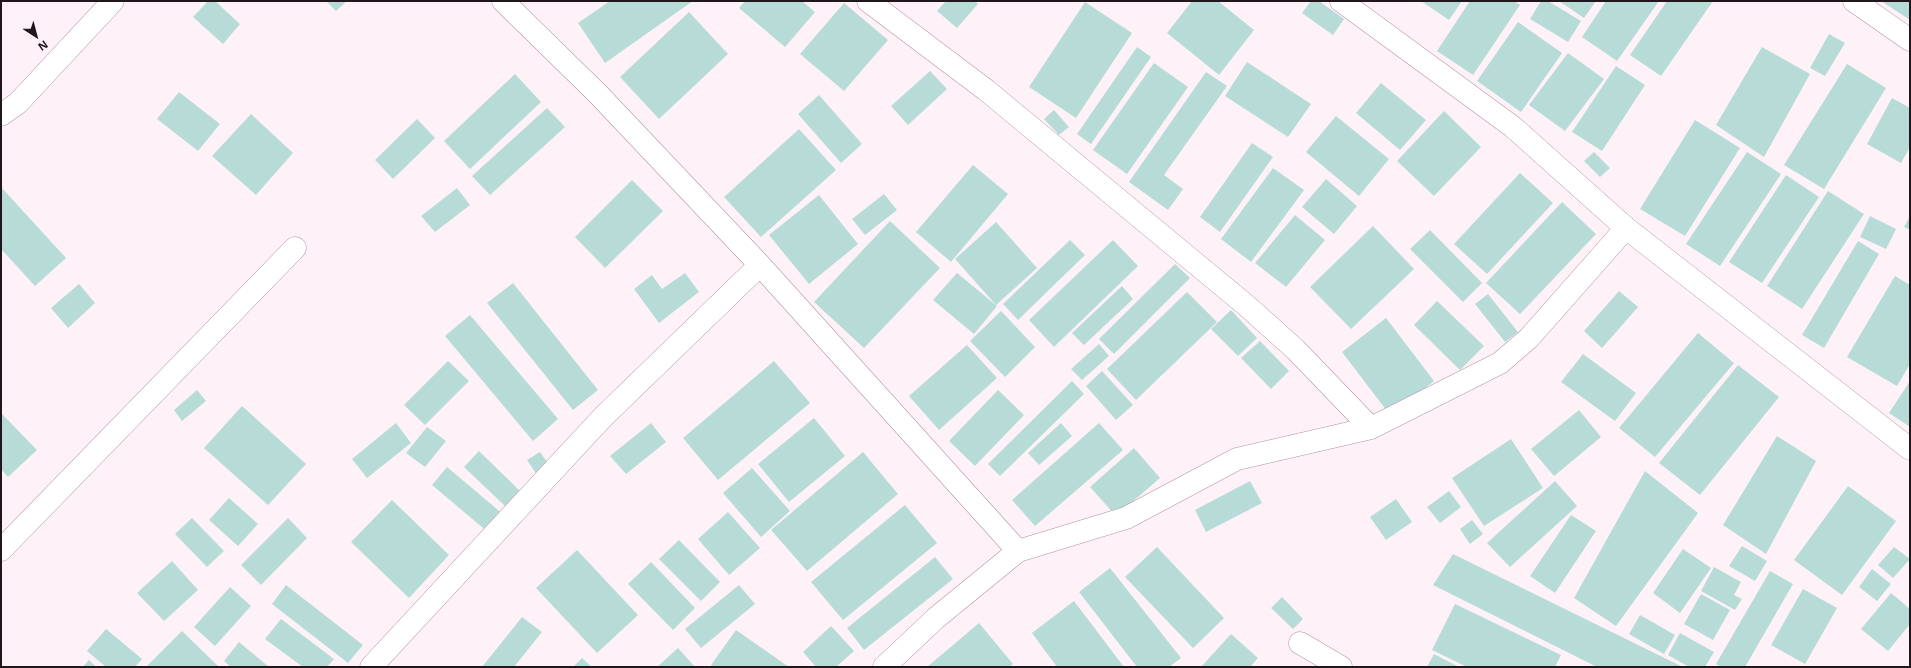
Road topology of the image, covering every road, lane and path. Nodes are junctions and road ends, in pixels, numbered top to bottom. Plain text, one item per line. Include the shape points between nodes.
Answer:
1 (113, 1) edge
2 (503, 1) edge
3 (868, 1) edge
4 (1340, 1) edge
5 (1854, 1) edge
6 (1910, 40) edge
7 (1, 115) edge
8 (1626, 228) junction
9 (295, 248) dead end
10 (760, 265) junction
11 (1371, 428) junction
12 (1910, 449) edge
13 (1, 550) edge
14 (1018, 551) junction
15 (1300, 643) dead end
16 (371, 667) edge
17 (884, 667) edge
18 (1341, 667) edge

1 - 7 street via 18,103
2 - 10 street via 598,94
3 - 11 street via 986,90 1247,306 1296,350
4 - 8 street via 1513,127
5 - 6 street
8 - 11 street via 1529,338 1500,363
8 - 12 street
9 - 13 street
10 - 14 street
10 - 16 street via 603,416
11 - 14 street via 1237,459 1126,518
14 - 17 street via 936,618
15 - 18 street

